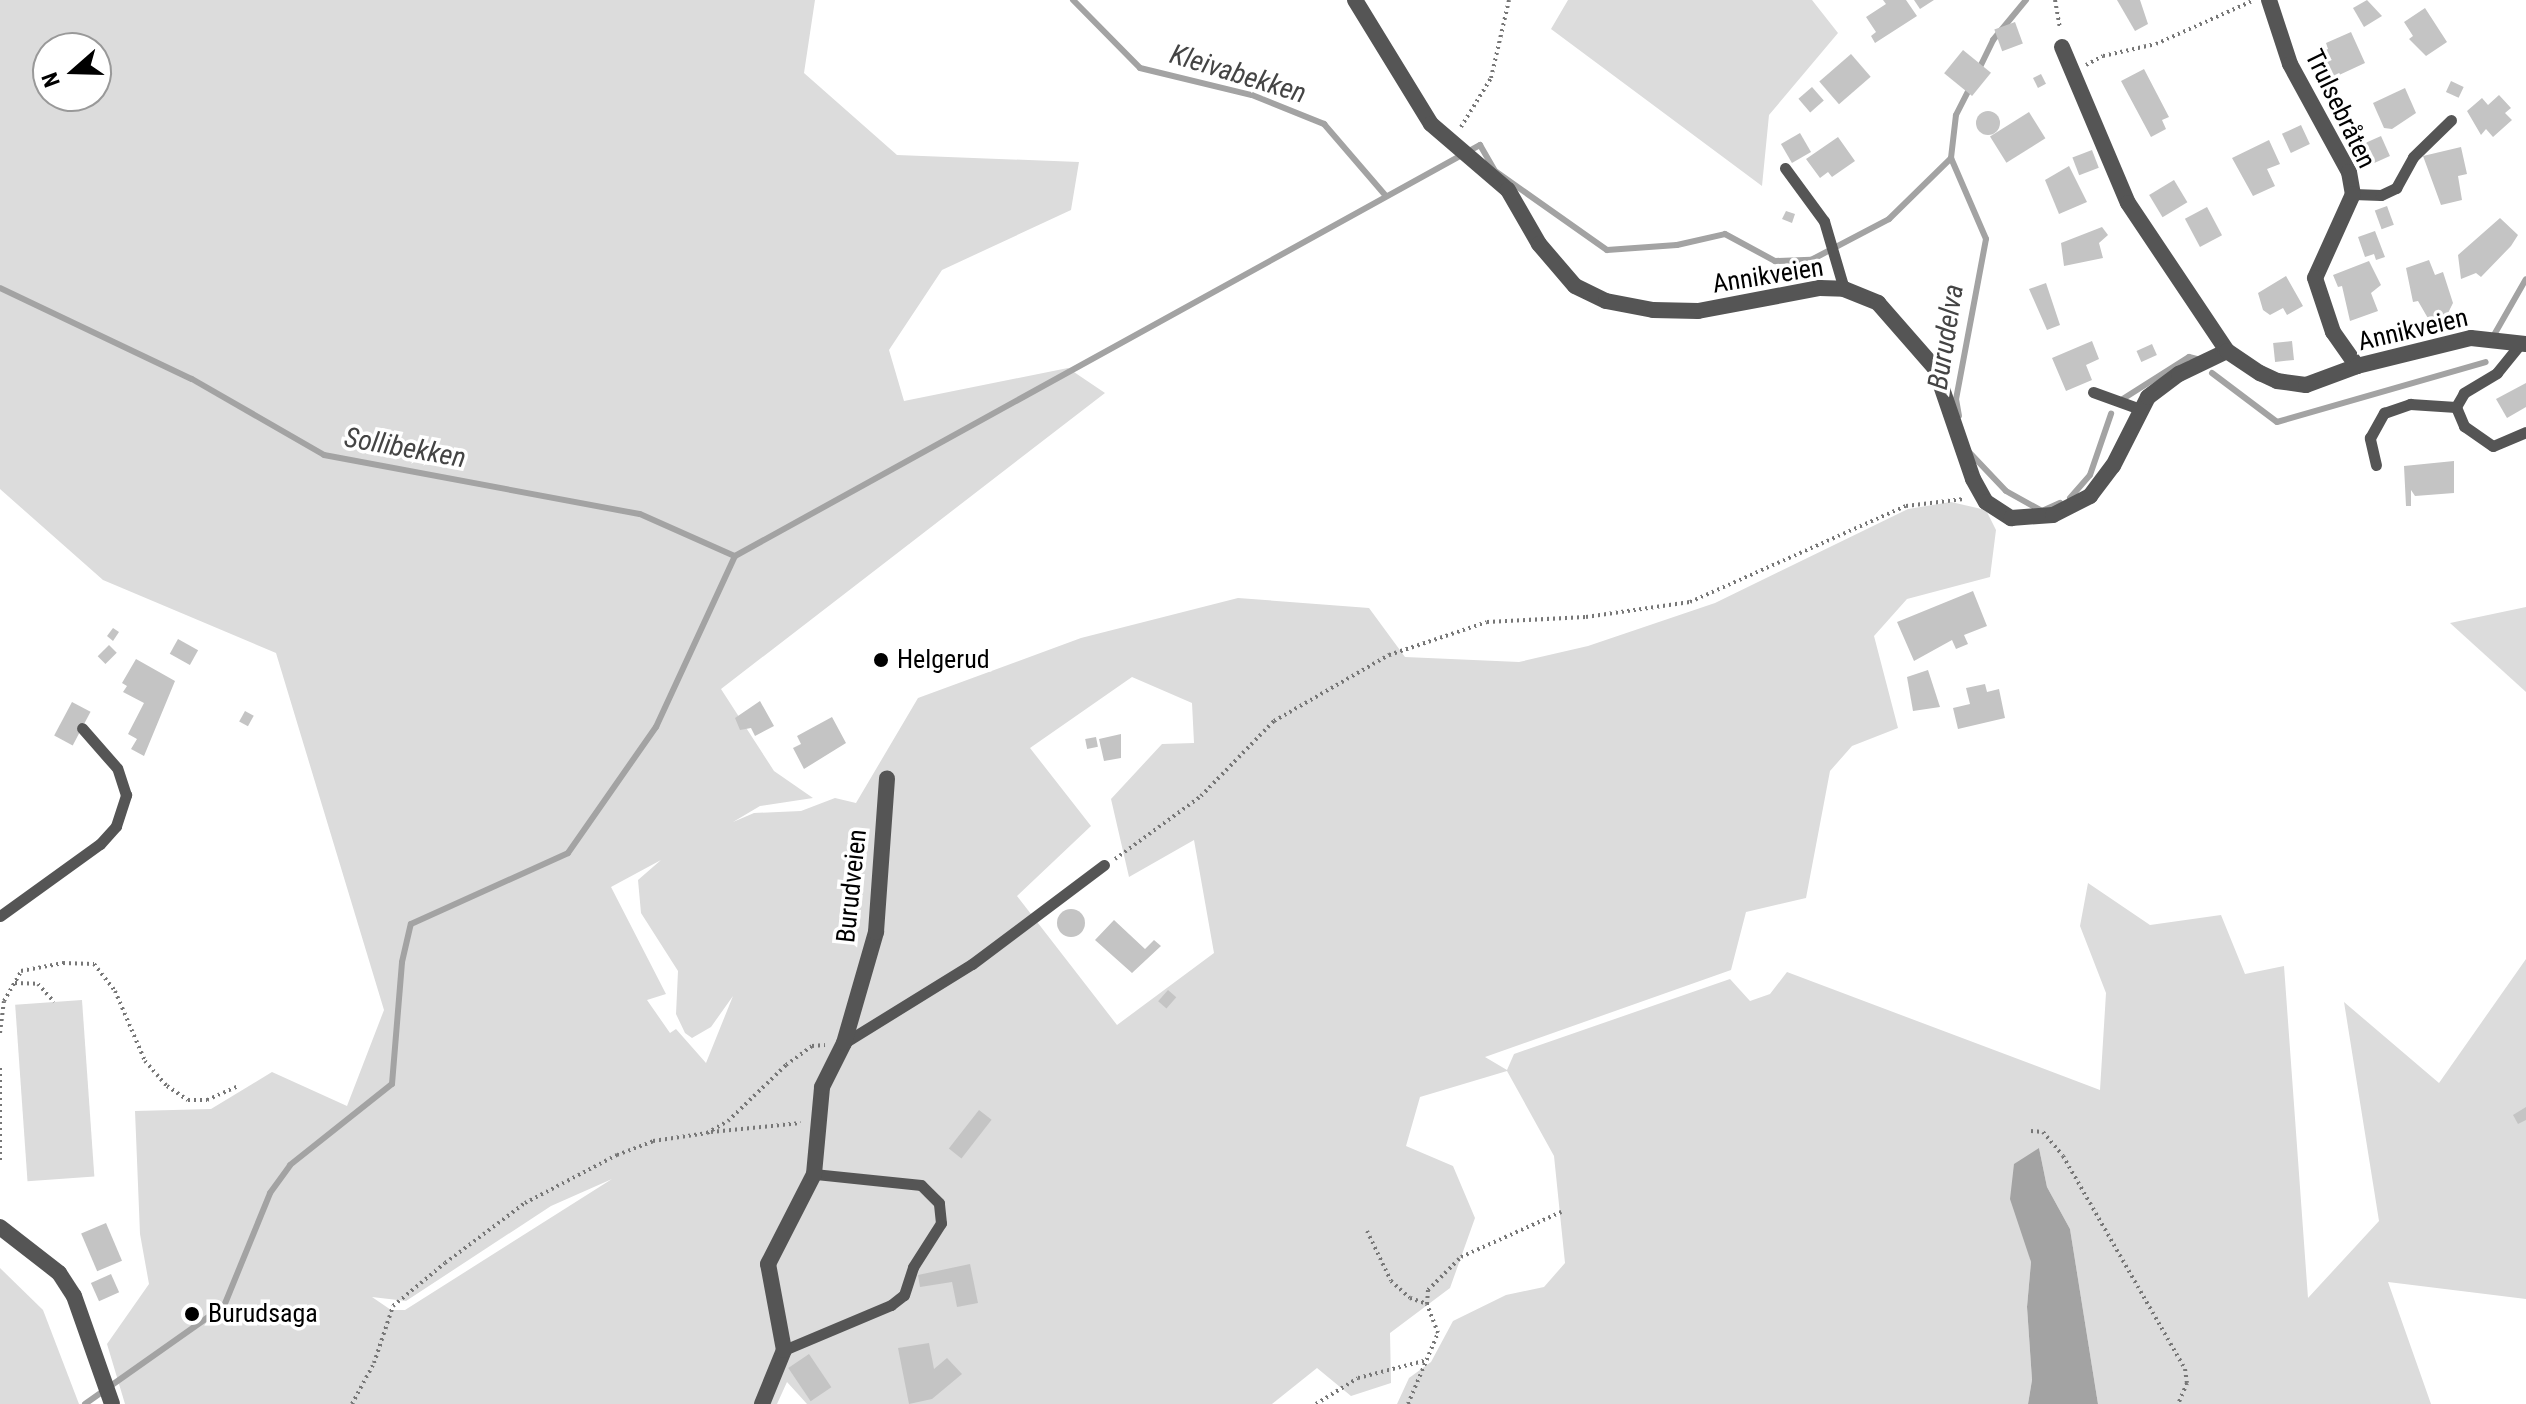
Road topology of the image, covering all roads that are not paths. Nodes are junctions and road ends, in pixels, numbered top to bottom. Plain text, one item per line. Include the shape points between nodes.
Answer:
1 (1355, 0) edge
2 (2269, 0) edge
3 (2062, 47) road end
4 (2451, 120) dead end
5 (1785, 168) dead end
6 (2353, 194) junction
7 (1844, 289) junction
8 (2521, 343) edge
9 (2227, 351) junction
10 (2357, 366) junction
11 (2093, 392) dead end
12 (2456, 407) junction
13 (2140, 409) junction
14 (2526, 432) edge
15 (2376, 465) dead end
16 (82, 728) dead end
17 (887, 778) dead end
18 (1104, 865) road end
19 (0, 916) edge
20 (844, 1043) junction
21 (814, 1174) junction
22 (0, 1227) edge
23 (784, 1350) junction
24 (112, 1402) edge
25 (762, 1404) edge

1 - 7 street, Annikveien via 1412,96 1450,145 1508,190 1553,263 1575,286 1606,301 1698,311 1798,291
2 - 6 street, Trulsebråten via 2290,64 2349,172
3 - 9 street, Annikveien via 2128,203
4 - 6 lane via 2413,157 2396,188 2381,195
5 - 7 lane via 1816,207 1831,237
6 - 10 street, Trulsebråten via 2315,278 2333,332
7 - 13 street, Annikveien via 1878,303 1919,344 1945,389 1973,479 1986,502 2011,518 2036,519 2073,507 2103,481
8 - 10 street, Annikveien via 2491,338 2437,345
8 - 12 lane via 2497,373 2464,393
9 - 10 street, Annikveien via 2268,377 2293,385
9 - 13 street via 2162,385
11 - 13 lane
12 - 14 lane via 2464,426 2493,446
12 - 15 lane via 2410,404 2384,413 2370,438
16 - 19 lane via 117,768 126,795 116,826 100,844
17 - 20 street, Burudveien via 876,932
18 - 20 lane via 1023,927
20 - 21 street, Burudveien via 822,1087
21 - 23 street, Burudveien via 768,1264
21 - 23 lane via 921,1185 939,1203 941,1223 913,1267 904,1295
22 - 24 street via 59,1273 87,1322
23 - 25 street

